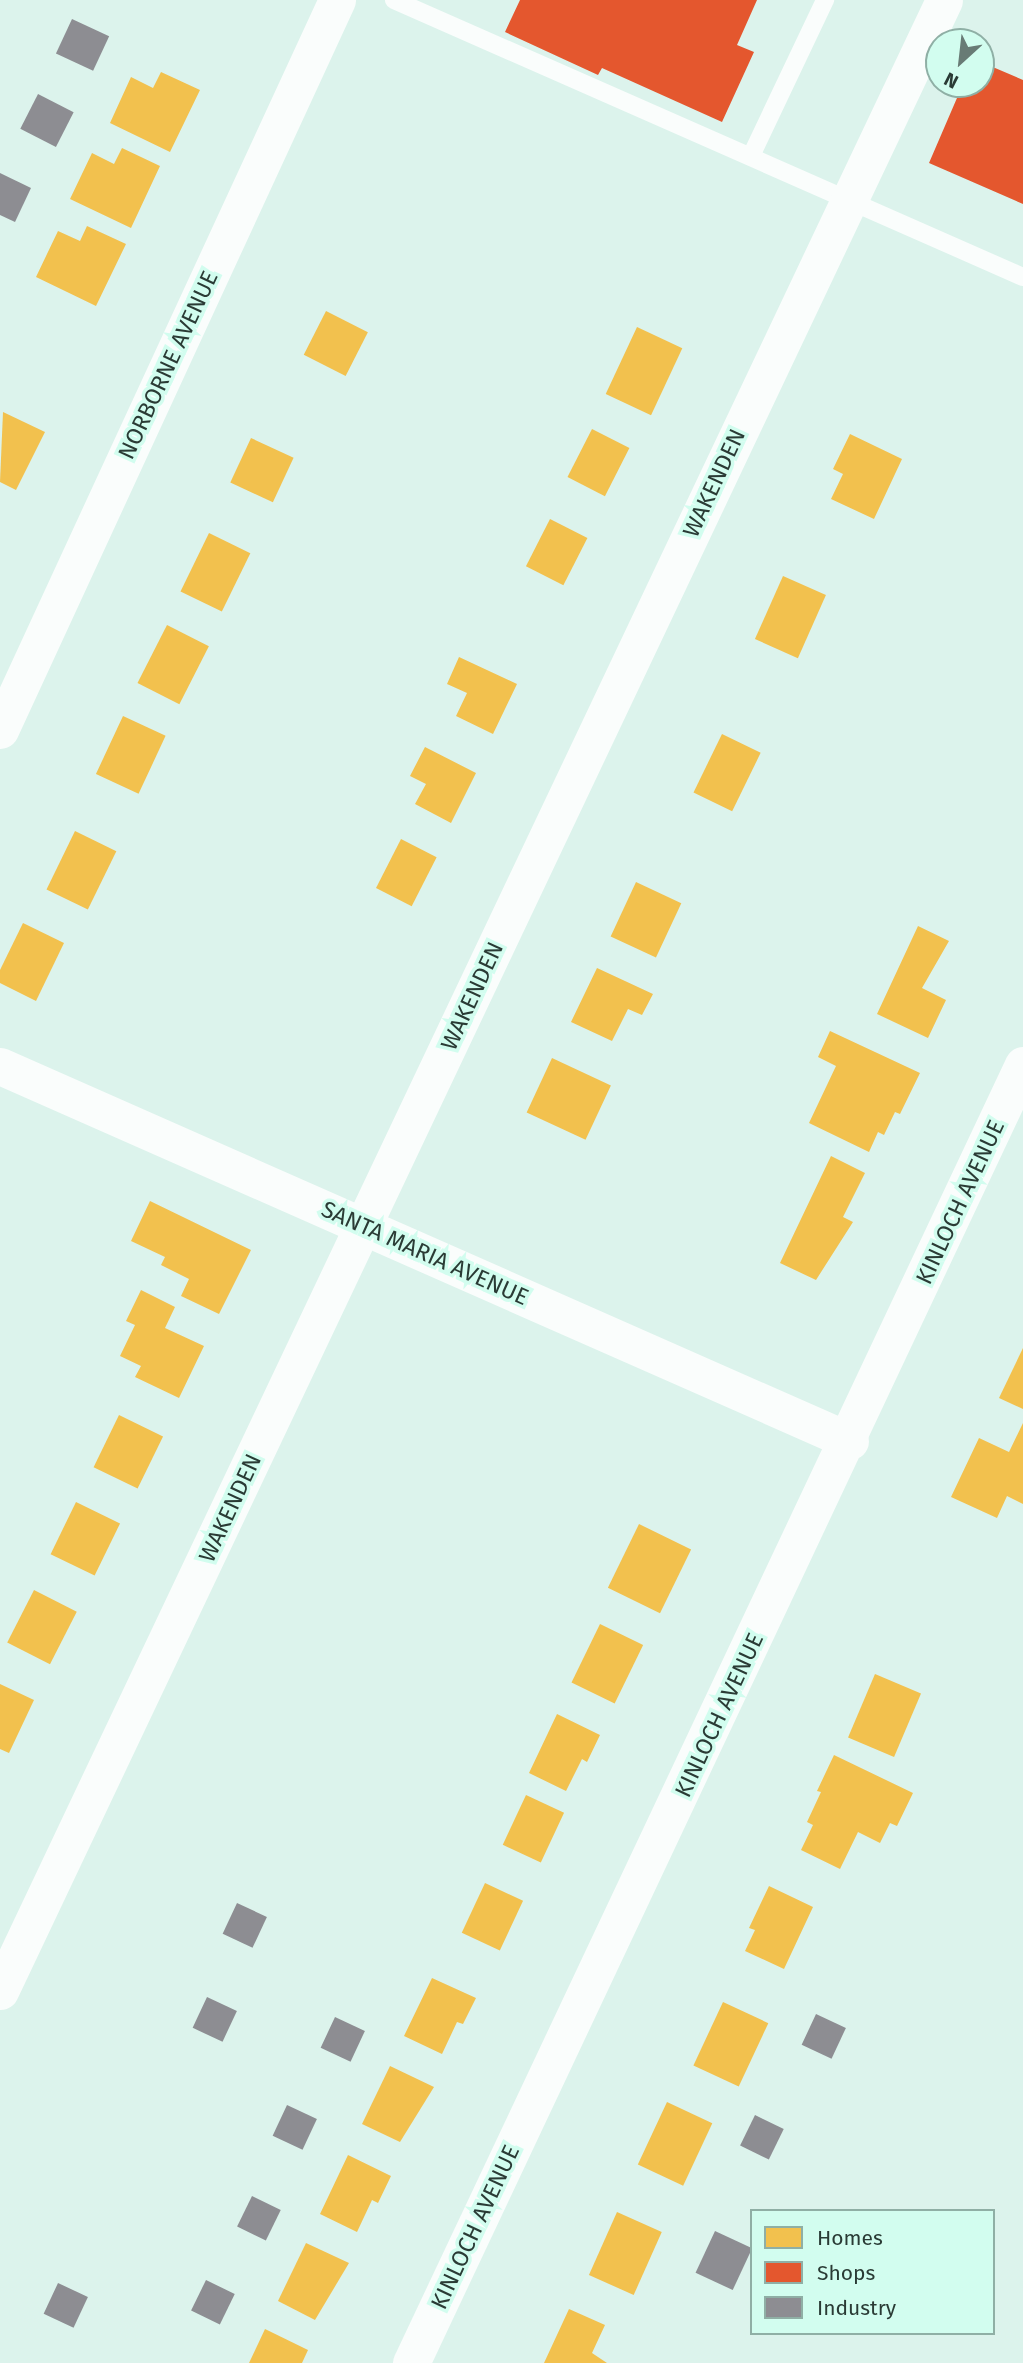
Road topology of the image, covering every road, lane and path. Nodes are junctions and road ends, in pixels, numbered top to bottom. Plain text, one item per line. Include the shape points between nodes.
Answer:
1 (337, 0) edge
2 (394, 0) edge
3 (825, 0) edge
4 (944, 0) edge
5 (751, 156) junction
6 (847, 201) junction
7 (1023, 277) edge
8 (0, 730) edge
9 (1023, 1065) edge
10 (0, 1066) edge
11 (364, 1226) junction
12 (850, 1441) junction
13 (0, 1991) edge
14 (411, 2363) edge

1 - 8 street, NORBORNE AVENUE
2 - 5 lane
3 - 5 lane
4 - 6 street, WAKENDEN
5 - 6 lane
6 - 7 lane
6 - 11 street, WAKENDEN
9 - 12 street, KINLOCH AVENUE
10 - 11 street, SANTA MARIA AVENUE
11 - 12 street, SANTA MARIA AVENUE
11 - 13 street, WAKENDEN
12 - 14 street, KINLOCH AVENUE

